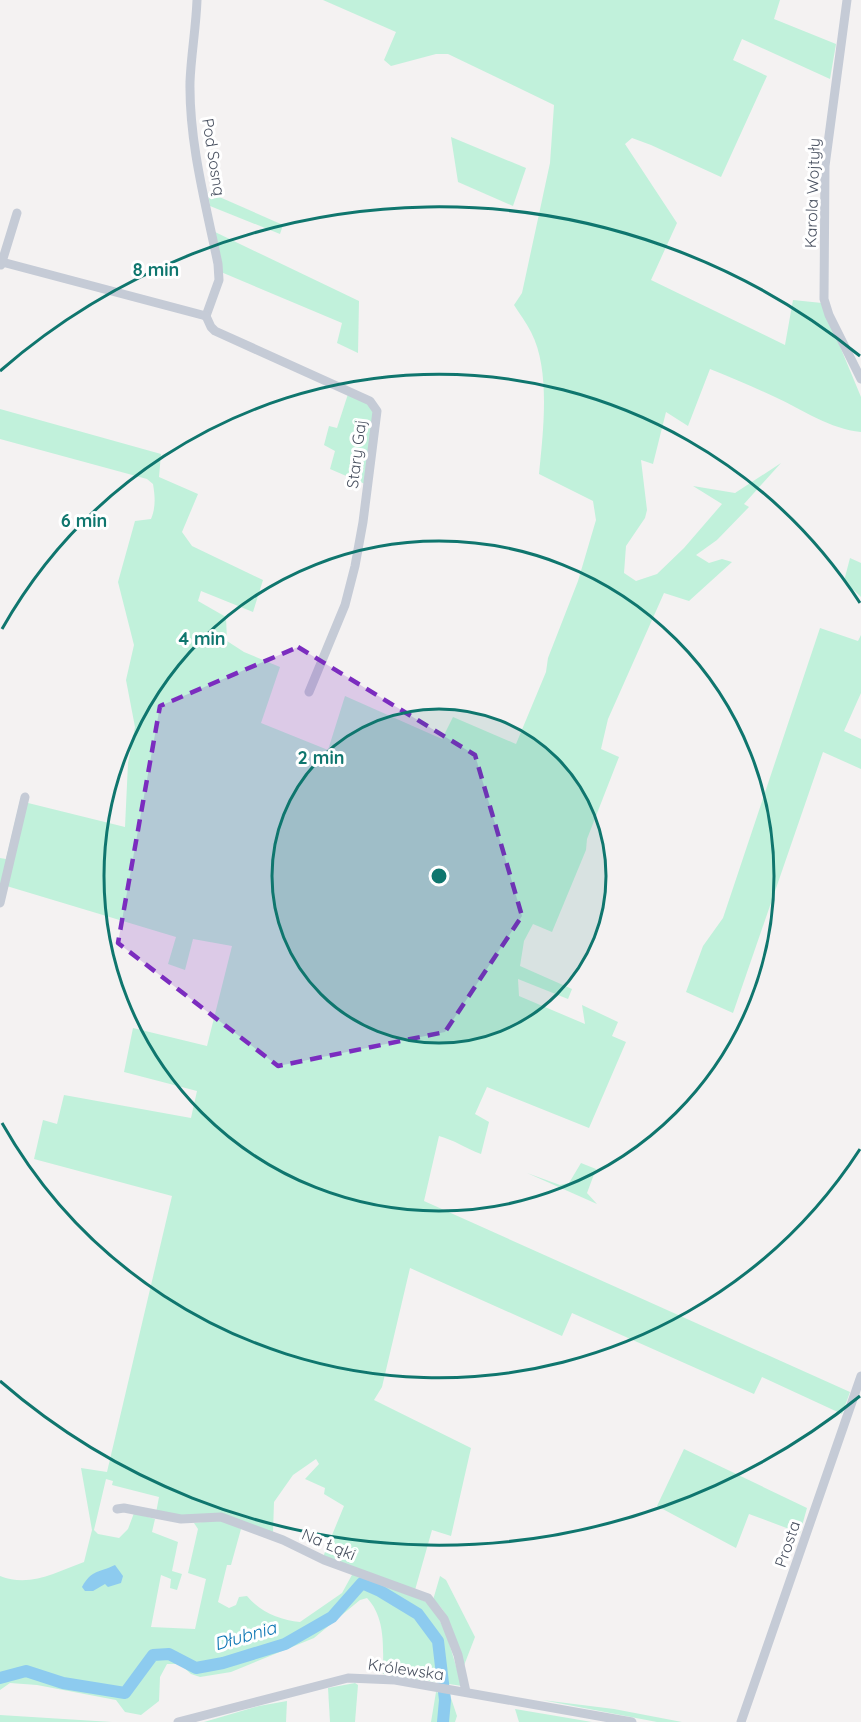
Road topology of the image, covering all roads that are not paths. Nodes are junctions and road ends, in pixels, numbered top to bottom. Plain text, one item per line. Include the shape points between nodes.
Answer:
1 (197, 0) edge
2 (847, 0) edge
3 (17, 213) dead end
4 (1, 265) edge
5 (206, 316) junction
6 (861, 380) edge
7 (309, 692) dead end
8 (25, 797) dead end
9 (0, 903) edge
10 (861, 1376) edge
11 (117, 1509) dead end
12 (462, 1692) junction
13 (178, 1722) edge
14 (632, 1722) edge
15 (741, 1722) edge

1 - 5 street, Pod Sosną via 190,82 192,123 219,280
2 - 6 street, Karola Wojtyły via 825,166 824,299
3 - 4 street
4 - 5 street
5 - 7 street, Stary Gaj via 215,331 370,401 377,411 355,566 345,605
8 - 9 street
10 - 15 street, Prosta
11 - 12 street, Na Łąki via 181,1519 221,1517 428,1598 444,1619 458,1655
12 - 13 street, Królewska via 395,1680 348,1678
12 - 14 street, Królewska

